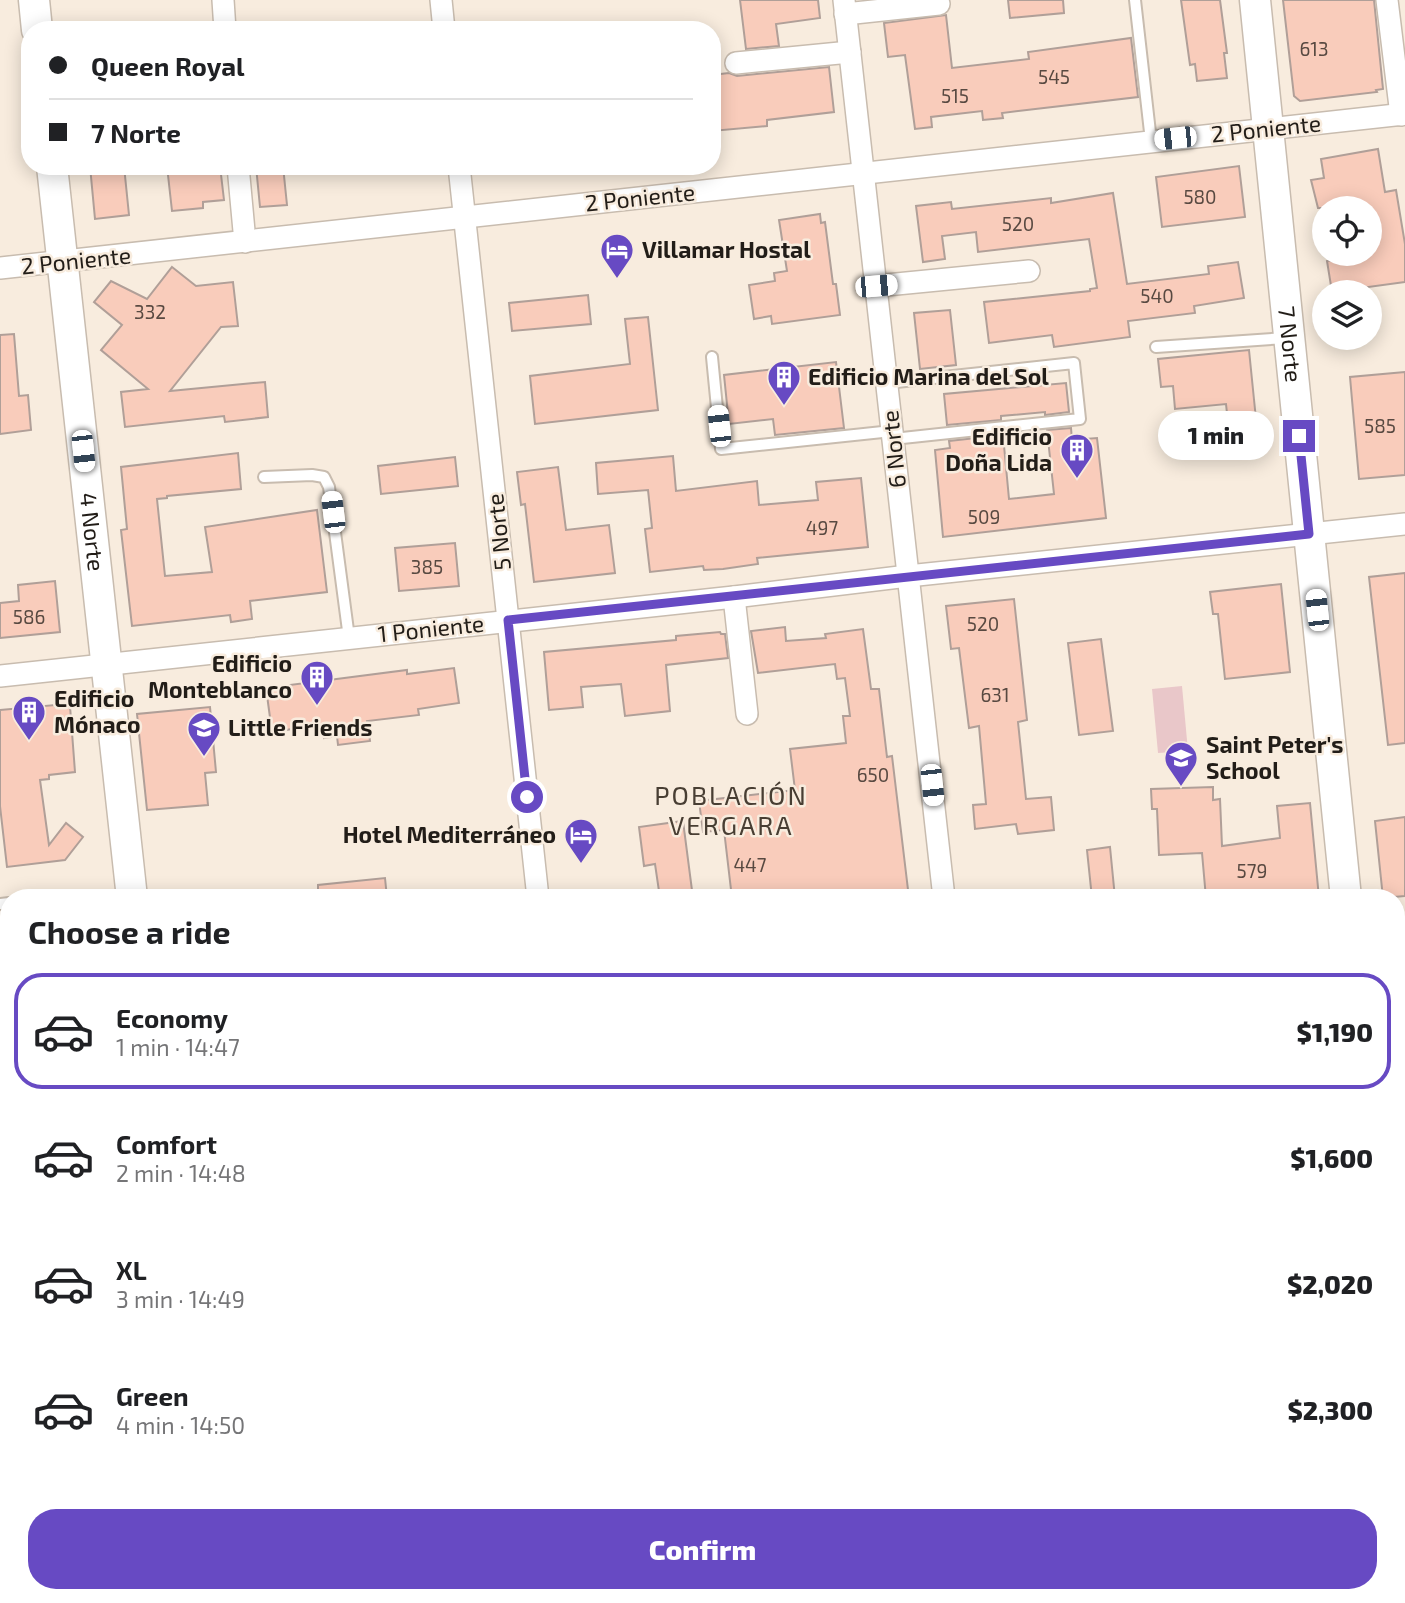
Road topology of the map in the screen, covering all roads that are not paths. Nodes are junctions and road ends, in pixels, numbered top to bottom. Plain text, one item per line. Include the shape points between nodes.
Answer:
1 (34, 0) edge
2 (223, 0) edge
3 (441, 0) edge
4 (1135, 0) edge
5 (1255, 0) edge
6 (1387, 0) edge
7 (939, 4) dead end
8 (845, 7) edge
9 (36, 21) edge
10 (224, 21) edge
11 (443, 21) edge
12 (849, 52) junction
13 (736, 63) dead end
14 (1403, 115) edge
15 (1268, 128) junction
16 (1151, 141) junction
17 (863, 173) junction
18 (53, 175) edge
19 (239, 175) edge
20 (460, 175) edge
21 (465, 217) junction
22 (245, 242) junction
23 (63, 262) junction
24 (0, 268) edge
25 (1029, 271) dead end
26 (876, 286) junction
27 (1289, 338) junction
28 (1156, 347) dead end
29 (712, 357) dead end
30 (887, 383) junction
31 (892, 435) junction
32 (264, 477) dead end
33 (1405, 524) edge
34 (1309, 534) junction
35 (908, 576) junction
36 (734, 597) junction
37 (508, 620) junction
38 (349, 638) junction
39 (107, 665) junction
40 (0, 676) edge
41 (747, 714) dead end
42 (131, 889) edge
43 (537, 889) edge
44 (943, 889) edge
45 (1345, 889) edge

1 - 9 street
2 - 10 street
3 - 11 street
4 - 16 lane
5 - 15 street, 7 Norte
6 - 14 street
7 - 8 street
8 - 12 street, 6 Norte
12 - 13 street
12 - 17 street, 6 Norte
14 - 15 street, 2 Poniente
15 - 16 street, 2 Poniente
15 - 27 street, 7 Norte
16 - 17 street, 2 Poniente
17 - 21 street, 2 Poniente
17 - 26 street, 6 Norte
18 - 23 street, 4 Norte
19 - 22 street
20 - 21 street, 5 Norte
21 - 22 street, 2 Poniente
21 - 37 street, 5 Norte
22 - 23 street, 2 Poniente
23 - 24 street, 2 Poniente
23 - 39 street, 4 Norte
25 - 26 street
26 - 30 street, 6 Norte
27 - 28 lane
27 - 34 street, 7 Norte
29 - 31 lane via 721,449
30 - 31 street, 6 Norte
30 - 31 lane via 1074,363 1080,419
31 - 35 street, 6 Norte
32 - 38 lane via 312,475 324,477 330,486
33 - 34 street, 1 Poniente
34 - 35 street, 1 Poniente
34 - 45 street, 7 Norte
35 - 36 street, 1 Poniente
35 - 44 street, 6 Norte
36 - 37 street, 1 Poniente
36 - 41 street
37 - 38 street, 1 Poniente
37 - 43 street, 5 Norte
38 - 39 street, 1 Poniente
39 - 40 street, 1 Poniente
39 - 42 street, 4 Norte

